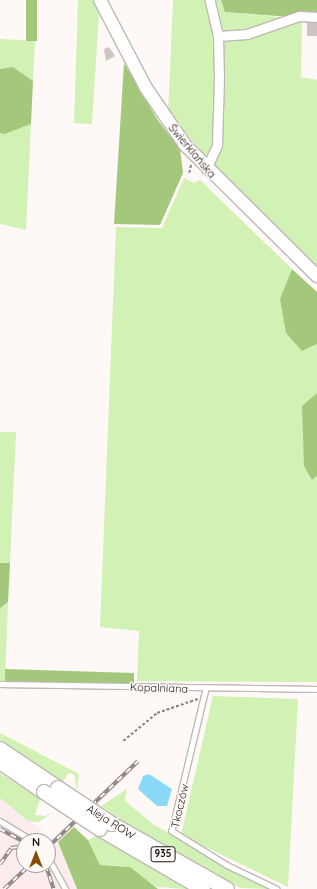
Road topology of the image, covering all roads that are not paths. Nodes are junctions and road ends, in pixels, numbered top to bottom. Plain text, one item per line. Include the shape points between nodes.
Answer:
1 (100, 0) edge
2 (210, 0) edge
3 (317, 17) edge
4 (218, 36) junction
5 (206, 169) junction
6 (317, 276) edge
7 (0, 684) edge
8 (206, 689) junction
9 (317, 689) edge
10 (0, 749) edge
11 (0, 762) edge
12 (0, 821) edge
13 (106, 826) junction
14 (20, 833) edge
15 (56, 871) edge
16 (66, 889) edge
17 (203, 889) edge
18 (227, 889) edge
19 (277, 889) edge

1 - 5 street, Świerklańska via 155,103
2 - 4 street
3 - 4 street via 299,16 247,34
4 - 5 street via 217,145
5 - 6 street, Świerklańska
7 - 8 lane, Kopalniana
8 - 9 lane, Kopalniana
8 - 19 lane, Tkoczów via 172,832 227,865
10 - 13 main road, Aleja ROW / 935, bridge via 58,788
11 - 13 main road, Aleja ROW / 935, bridge via 44,792
12 - 14 lane
13 - 17 main road, Aleja ROW / 935
13 - 18 main road, Aleja ROW / 935
15 - 16 lane

